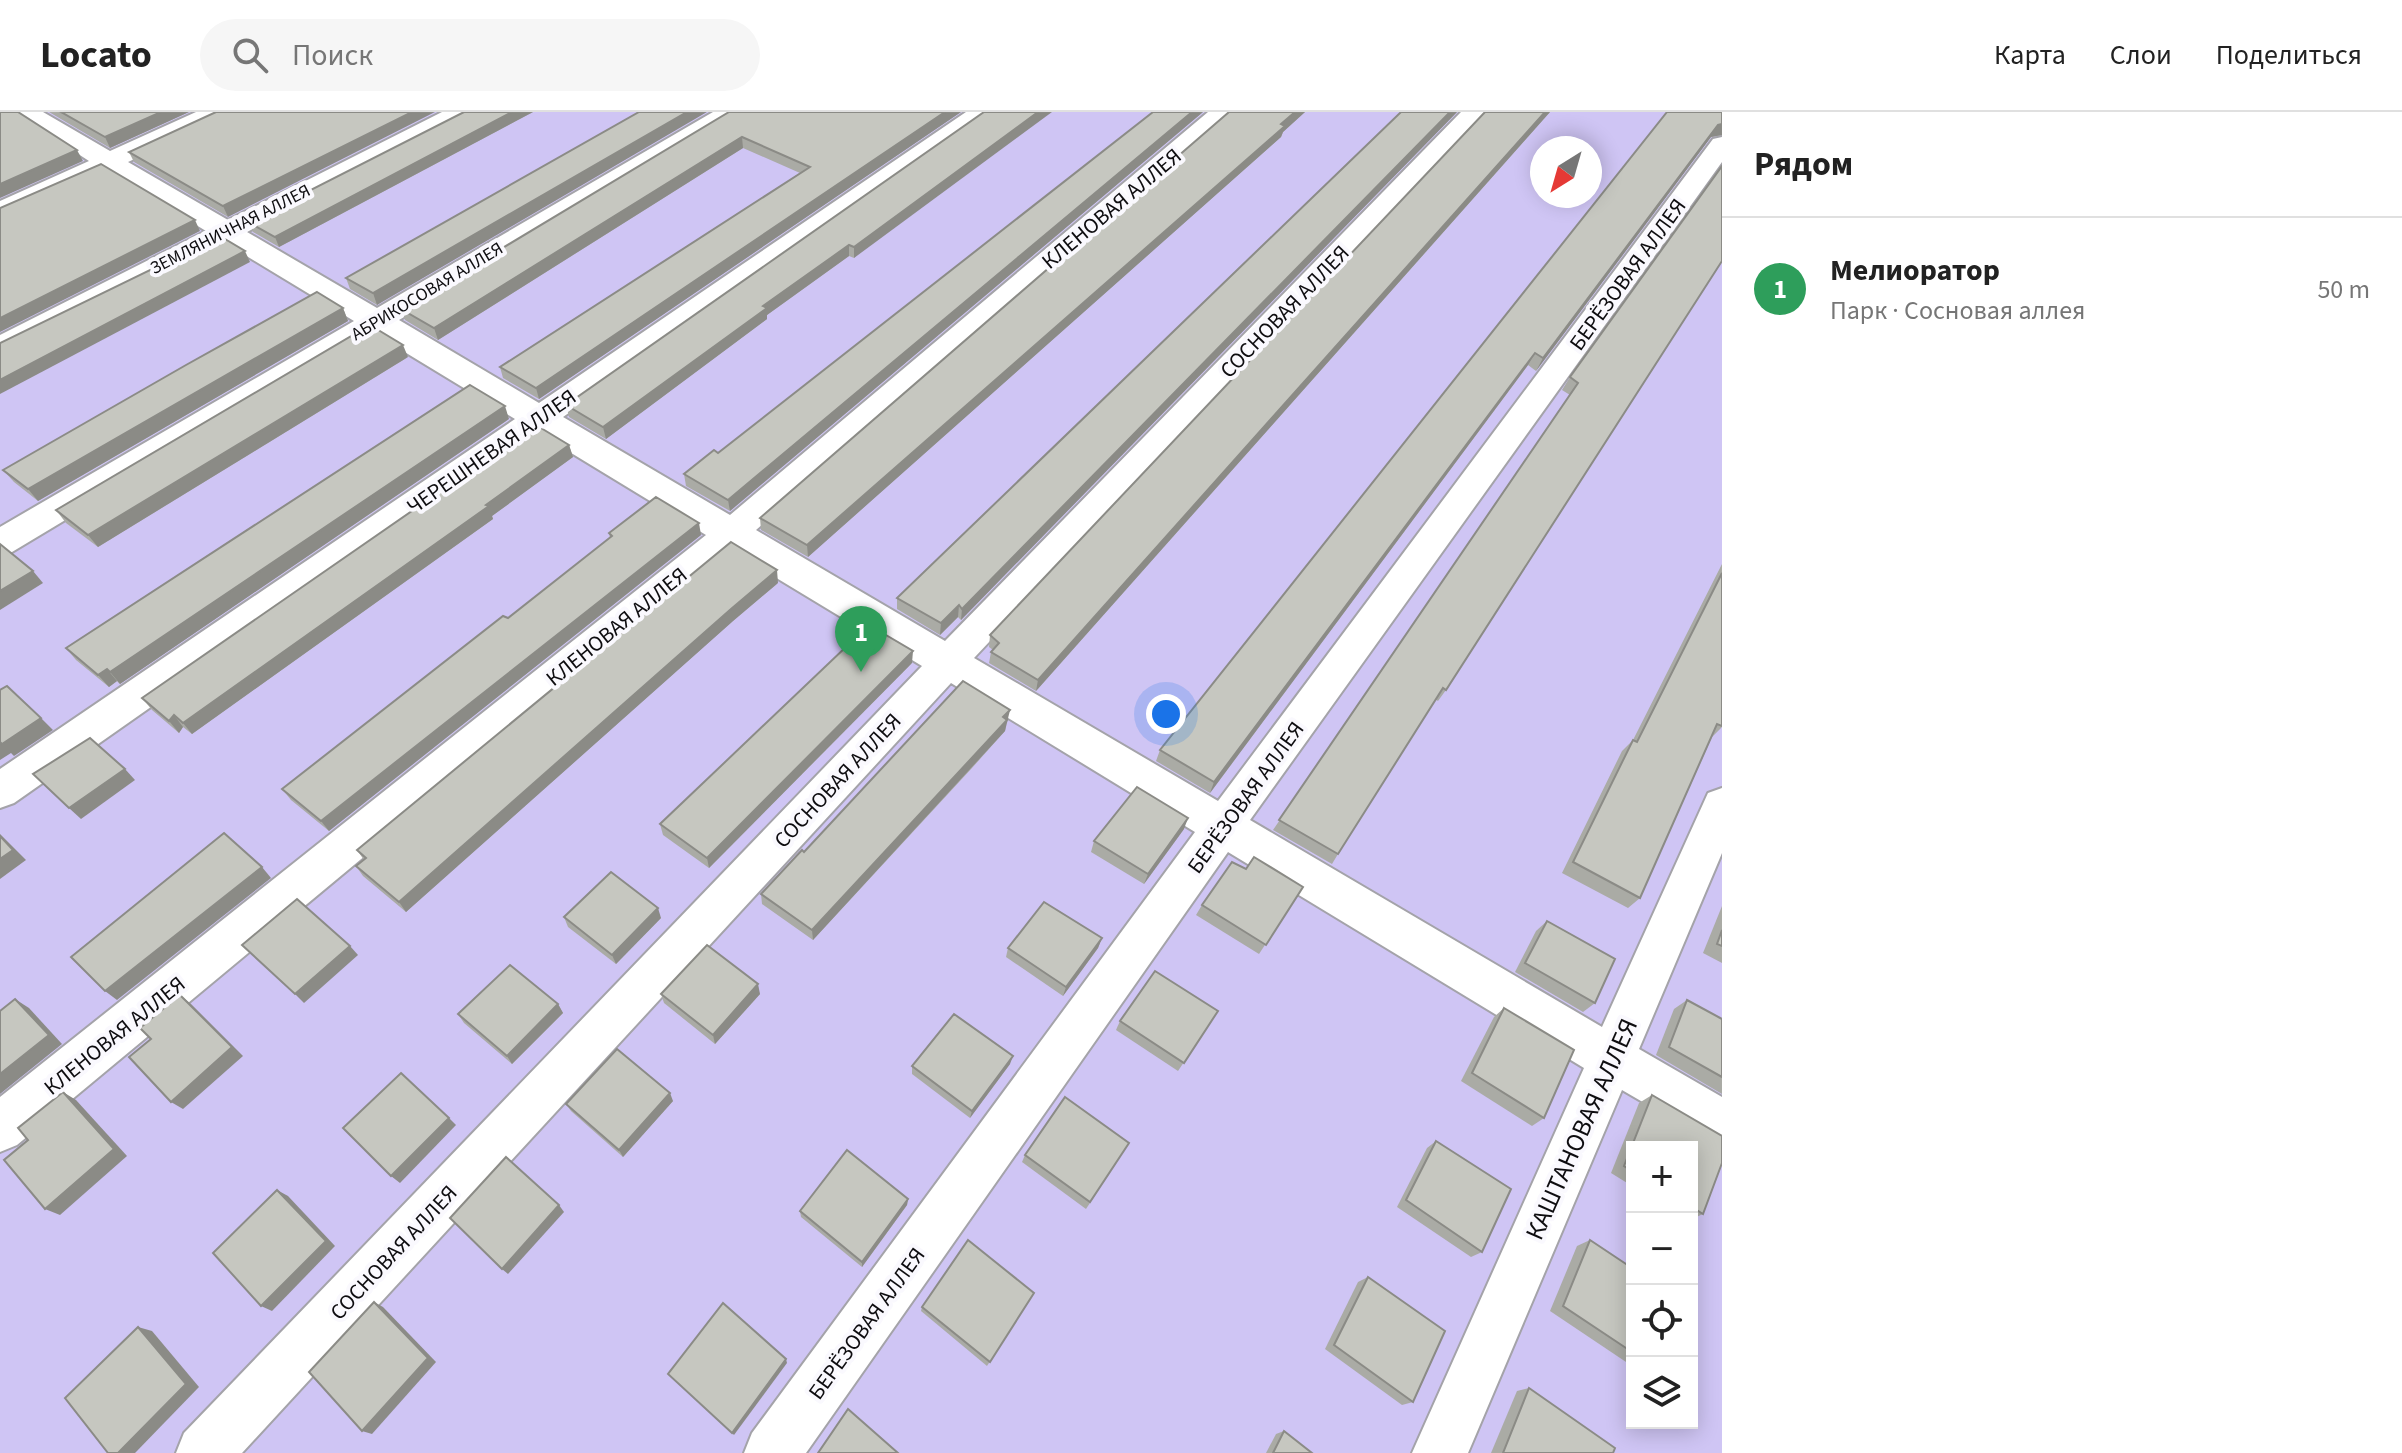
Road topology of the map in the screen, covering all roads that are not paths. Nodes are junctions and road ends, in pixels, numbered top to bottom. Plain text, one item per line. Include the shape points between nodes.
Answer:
1 (26, 112) edge
2 (216, 112) edge
3 (461, 112) edge
4 (730, 112) edge
5 (982, 112) edge
6 (1223, 112) edge
7 (1475, 112) edge
8 (1722, 144) edge
9 (110, 161) junction
10 (0, 211) edge
11 (225, 231) junction
12 (375, 322) junction
13 (0, 347) edge
14 (539, 417) junction
15 (733, 531) junction
16 (0, 543) edge
17 (947, 663) junction
18 (0, 791) edge
19 (1722, 805) edge
20 (1223, 826) junction
21 (1613, 1058) junction
22 (1722, 1124) edge
23 (0, 1128) edge
24 (204, 1453) edge
25 (772, 1453) edge
26 (1440, 1453) edge

1 - 9 street
2 - 9 street
3 - 11 street, ЗЕМЛЯНИЧНАЯ АЛЛЕЯ
4 - 12 street, АБРИКОСОВАЯ АЛЛЕЯ
5 - 14 street, ЧЕРЕШНЕВАЯ АЛЛЕЯ
6 - 15 street, КЛЕНОВАЯ АЛЛЕЯ
7 - 17 street, СОСНОВАЯ АЛЛЕЯ
8 - 20 street, БЕРЁЗОВАЯ АЛЛЕЯ
9 - 10 street
9 - 11 street
11 - 12 street
11 - 13 street, ЗЕМЛЯНИЧНАЯ АЛЛЕЯ
12 - 14 street
12 - 16 street, АБРИКОСОВАЯ АЛЛЕЯ
14 - 15 street
14 - 18 street, ЧЕРЕШНЕВАЯ АЛЛЕЯ
15 - 17 street
15 - 23 street, КЛЕНОВАЯ АЛЛЕЯ
17 - 20 street
17 - 24 street, СОСНОВАЯ АЛЛЕЯ
19 - 21 street, КАШТАНОВАЯ АЛЛЕЯ
20 - 21 street
20 - 25 street, БЕРЁЗОВАЯ АЛЛЕЯ
21 - 22 street
21 - 26 street, КАШТАНОВАЯ АЛЛЕЯ

